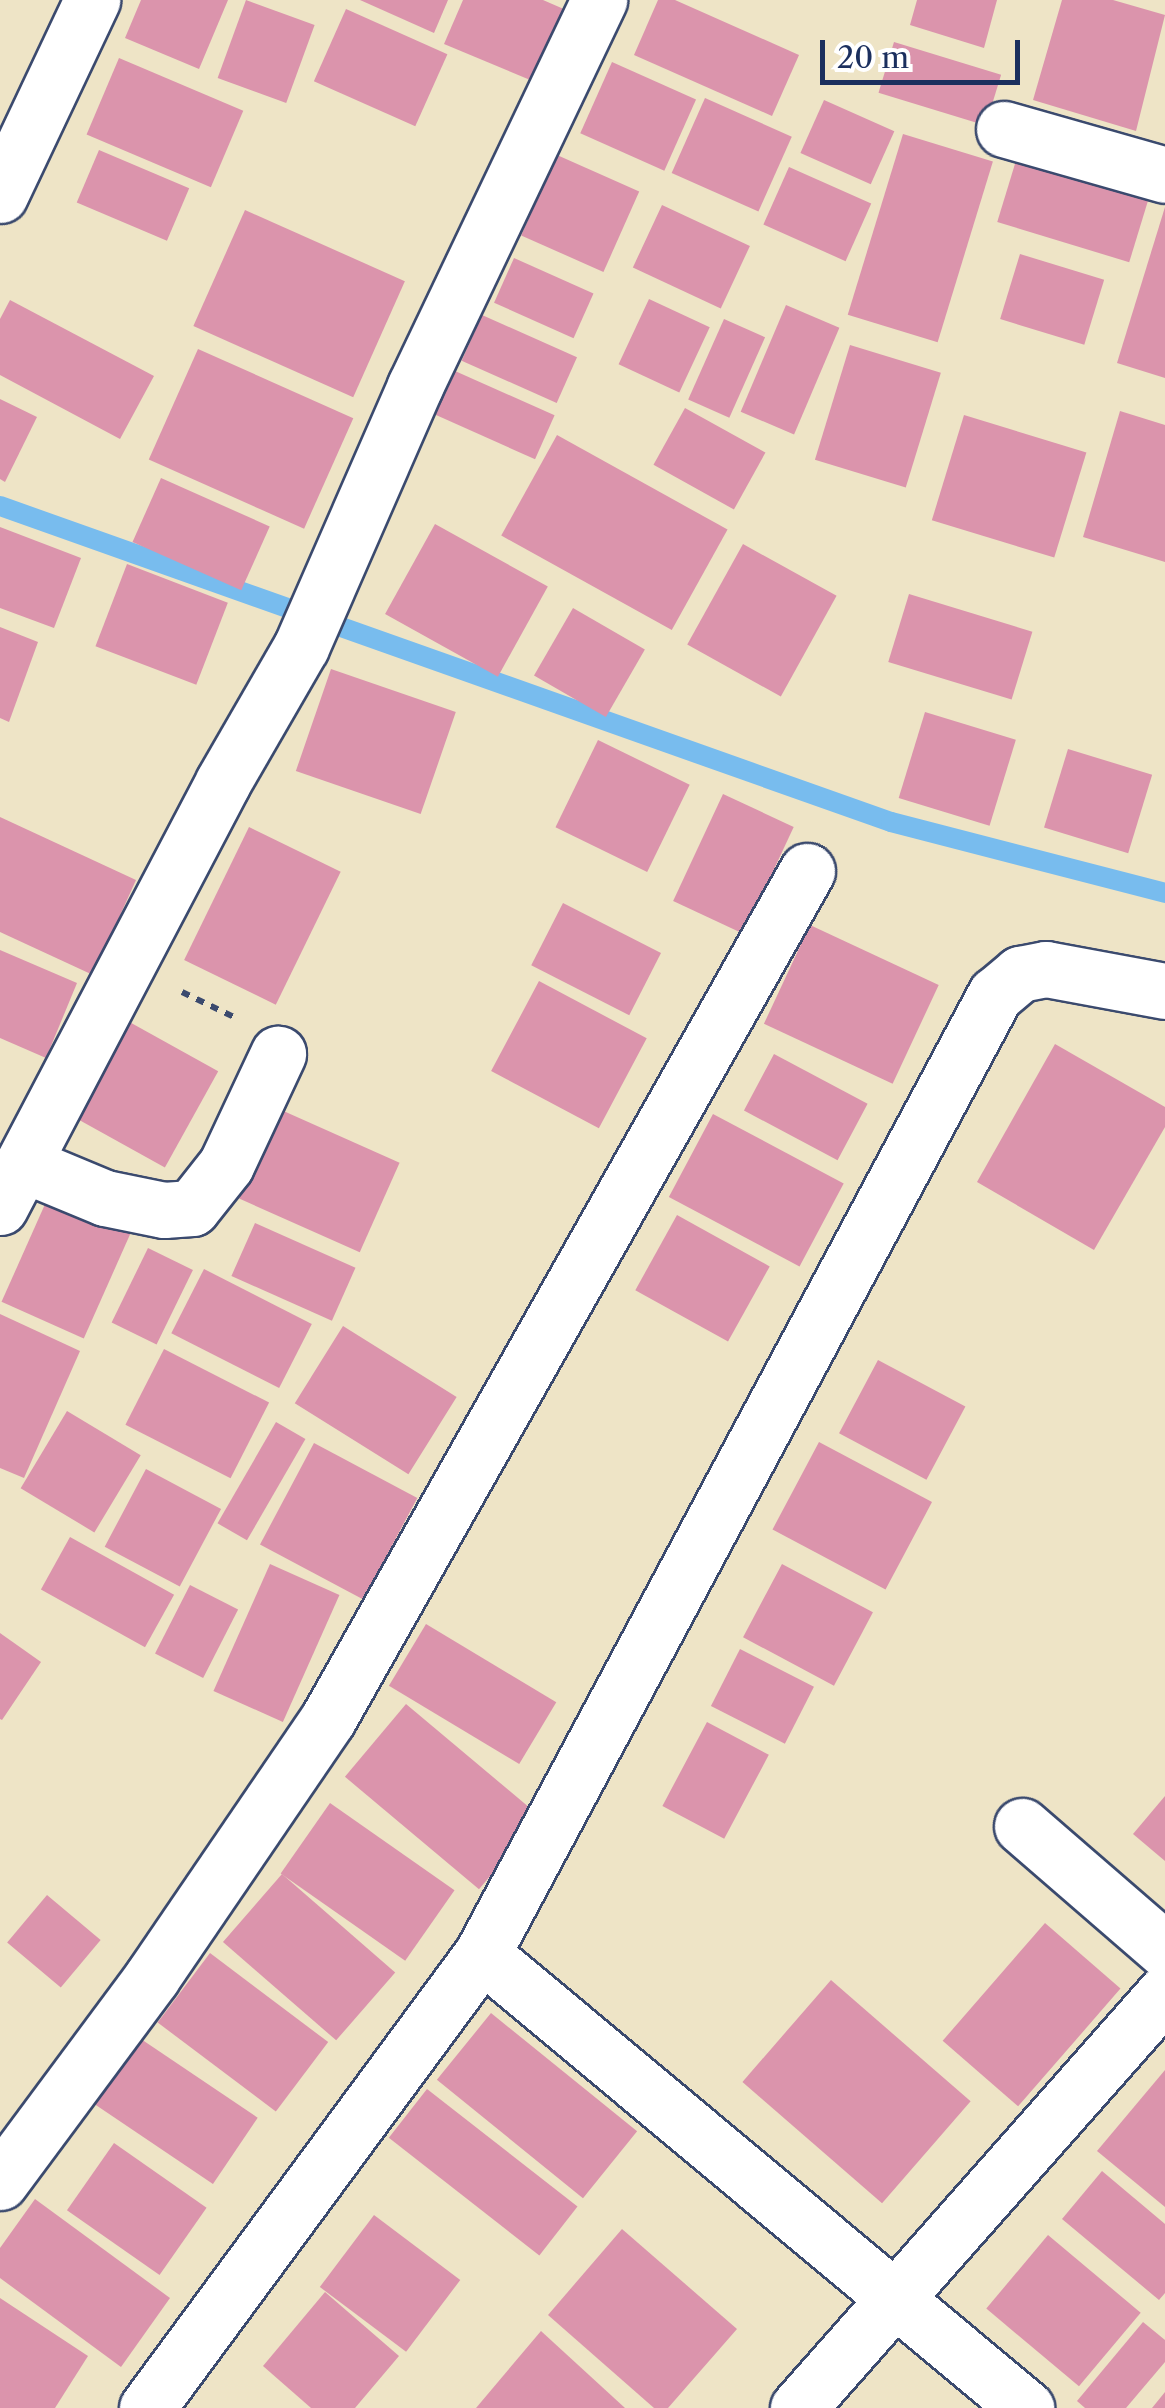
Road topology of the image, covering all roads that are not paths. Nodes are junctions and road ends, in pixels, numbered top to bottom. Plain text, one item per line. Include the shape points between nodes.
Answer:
1 (92, 0) edge
2 (599, 0) edge
3 (1004, 129) dead end
4 (1165, 175) edge
5 (0, 195) edge
6 (807, 871) dead end
7 (1165, 991) edge
8 (278, 1054) road end
9 (11, 1185) edge
10 (1022, 1826) dead end
11 (1165, 1950) edge
12 (482, 1954) junction
13 (1165, 1993) edge
14 (0, 2182) edge
15 (896, 2295) junction
16 (148, 2408) edge
17 (798, 2408) edge
18 (1026, 2408) edge

1 - 5 street
2 - 9 street via 415,386 302,647
3 - 4 street
6 - 14 street via 328,1719 152,1977
7 - 12 street via 1046,970 1020,974 995,995
8 - 9 street via 226,1165 192,1208 164,1210
10 - 11 street
12 - 15 street
12 - 16 street
13 - 15 street
15 - 17 street
15 - 18 street

